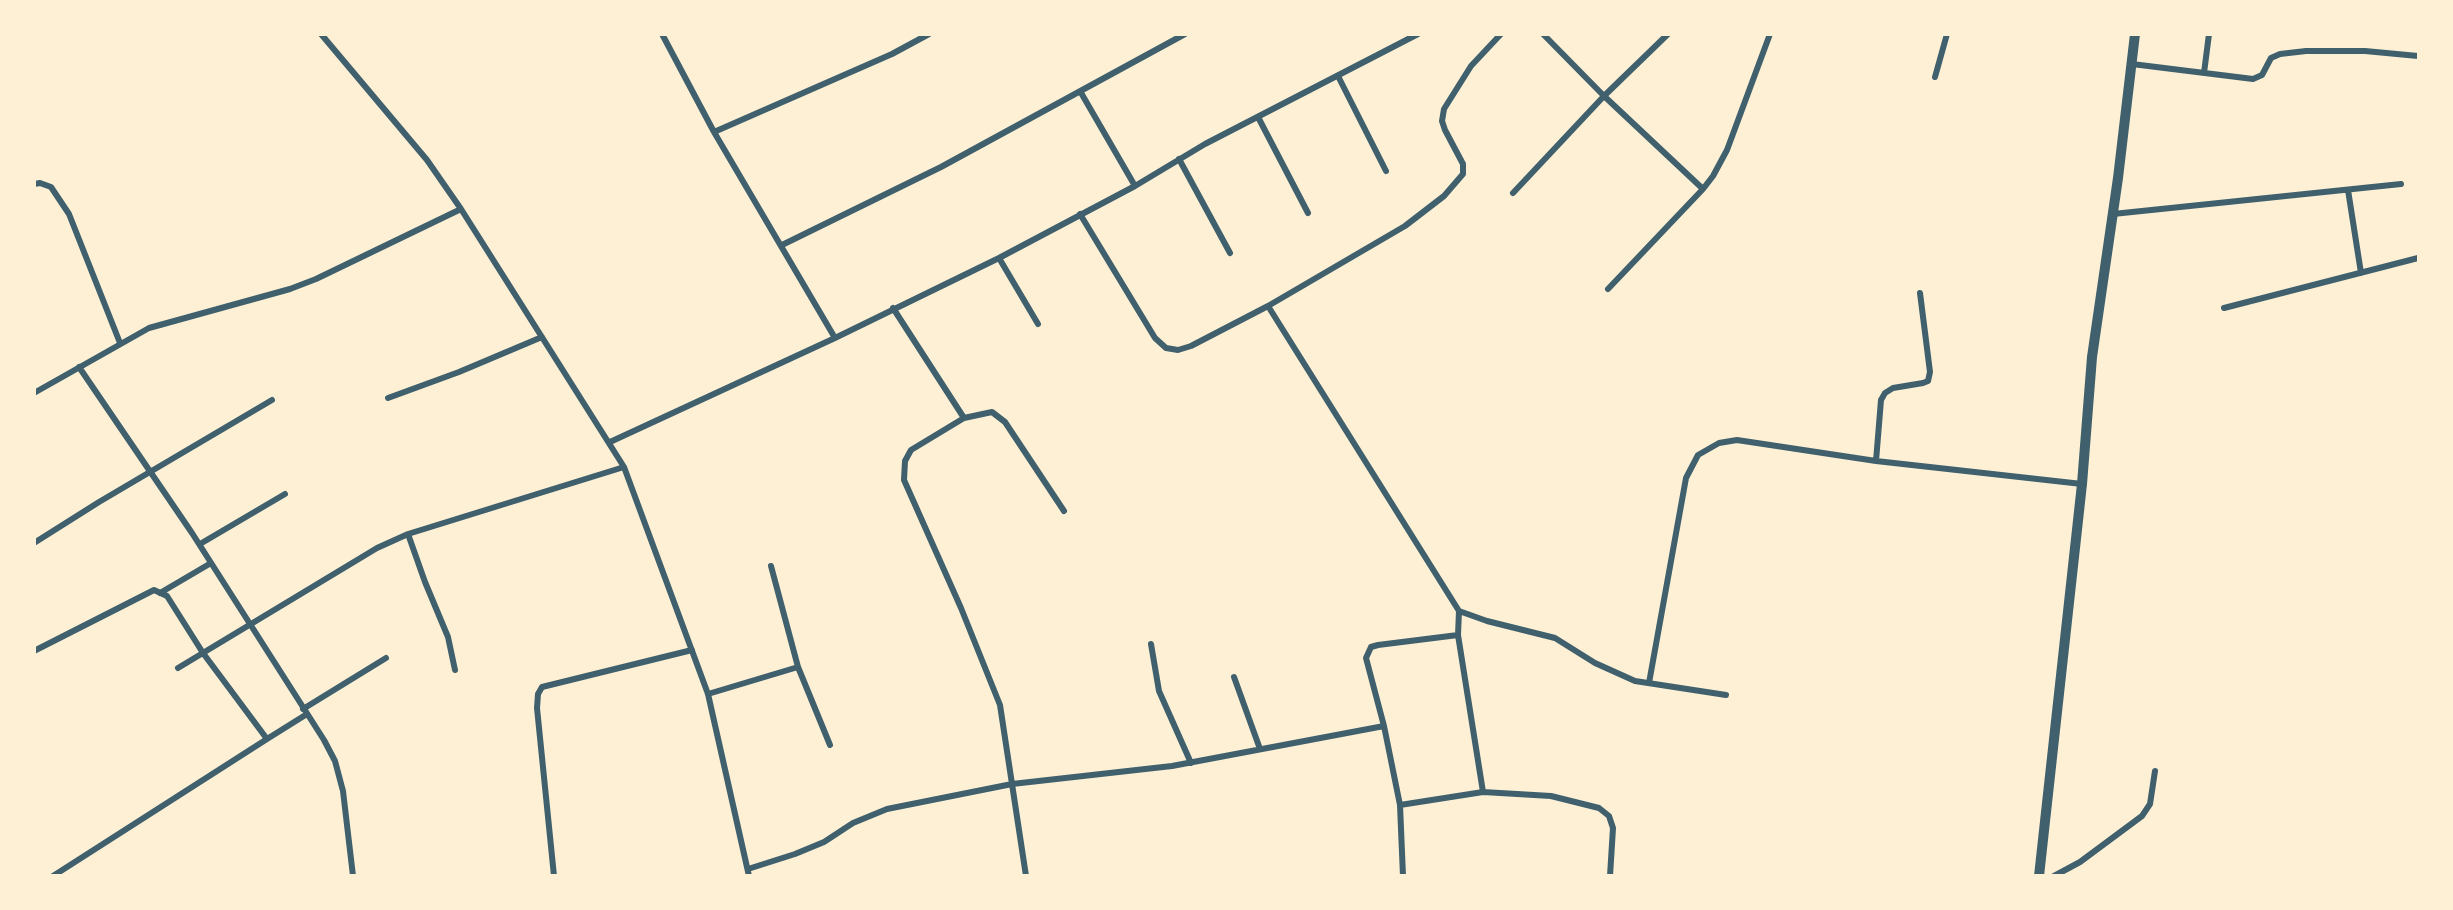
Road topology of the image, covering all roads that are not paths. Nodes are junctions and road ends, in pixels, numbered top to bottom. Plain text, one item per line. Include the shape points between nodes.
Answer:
1 (321, 34) edge
2 (662, 34) edge
3 (928, 34) edge
4 (1185, 34) edge
5 (1418, 34) edge
6 (1501, 34) edge
7 (1544, 34) edge
8 (1668, 34) edge
9 (1770, 34) edge
10 (1947, 34) edge
11 (2135, 34) edge
12 (2209, 34) edge
13 (2418, 56) edge
14 (2132, 64) junction
15 (2204, 73) junction
16 (1338, 76) junction
17 (1935, 76) dead end
18 (1080, 91) junction
19 (1604, 96) junction
20 (1258, 117) junction
21 (714, 132) junction
22 (1179, 159) junction
23 (1386, 171) dead end
24 (34, 184) edge
25 (2401, 184) dead end
26 (1135, 186) junction
27 (1703, 189) junction
28 (2348, 190) junction
29 (1513, 193) dead end
30 (461, 209) junction
31 (1308, 213) dead end
32 (1080, 214) junction
33 (2113, 214) junction
34 (782, 245) junction
35 (1230, 253) dead end
36 (999, 258) junction
37 (2418, 258) edge
38 (2361, 273) junction
39 (1608, 289) dead end
40 (1920, 292) dead end
41 (1268, 306) junction
42 (893, 308) junction
43 (2224, 308) dead end
44 (1038, 324) dead end
45 (542, 337) junction
46 (835, 338) junction
47 (120, 343) junction
48 (79, 367) junction
49 (34, 393) edge
50 (388, 398) dead end
51 (272, 400) dead end
52 (964, 418) junction
53 (610, 442) junction
54 (1876, 461) junction
55 (624, 467) junction
56 (151, 472) junction
57 (2082, 484) junction
58 (285, 494) dead end
59 (1064, 511) dead end
60 (408, 534) junction
61 (34, 543) edge
62 (200, 544) junction
63 (211, 563) junction
64 (771, 566) dead end
65 (160, 593) junction
66 (1460, 611) junction
67 (249, 625) junction
68 (1458, 635) junction
69 (1151, 644) dead end
70 (692, 650) junction
71 (34, 651) edge
72 (203, 653) junction
73 (386, 658) dead end
74 (798, 667) junction
75 (178, 668) dead end
76 (455, 670) dead end
77 (1234, 677) dead end
78 (1648, 683) junction
79 (708, 694) junction
80 (1726, 695) dead end
81 (305, 711) junction
82 (1384, 726) junction
83 (267, 739) junction
84 (830, 745) dead end
85 (1260, 749) junction
86 (1191, 763) junction
87 (2155, 771) dead end
88 (1012, 783) junction
89 (1483, 792) junction
90 (1400, 805) junction
91 (748, 872) edge
92 (53, 876) edge
93 (353, 876) edge
94 (554, 876) edge
95 (1026, 876) edge
96 (1403, 876) edge
97 (1610, 876) edge
98 (2038, 876) edge
99 (2054, 876) edge

1 - 30 street via 427,160
2 - 21 street
3 - 21 street via 892,54
4 - 18 street
5 - 16 street
6 - 41 street via 1471,66 1444,109 1442,121 1463,164 1463,174 1444,196 1405,226
7 - 19 street
8 - 19 street
9 - 27 street via 1727,150
10 - 17 street
11 - 14 street
12 - 15 street
13 - 15 street via 2306,51 2271,58 2262,75 2253,79
14 - 15 street
14 - 33 street
16 - 20 street
16 - 23 street
18 - 26 street
18 - 34 street via 869,204
19 - 27 street
19 - 29 street
20 - 22 street
20 - 31 street
21 - 34 street
22 - 26 street
22 - 35 street
24 - 47 street via 51,187 69,213
25 - 28 street
26 - 32 street
27 - 39 street
28 - 33 street
28 - 38 street
30 - 45 street
30 - 47 street via 316,279 149,328
32 - 36 street
32 - 41 street via 1155,338 1166,348 1191,346
33 - 57 street via 2092,357
34 - 46 street
36 - 42 street
36 - 44 street
37 - 38 street
38 - 43 street
40 - 54 street via 1928,381 1885,393 1881,400
41 - 66 street
42 - 46 street
42 - 52 street
45 - 50 street
45 - 53 street
46 - 53 street
47 - 48 street
48 - 49 street
48 - 56 street
51 - 56 street
52 - 59 street via 992,412 1005,422
52 - 88 street via 911,450 904,461 904,480 993,685 1000,705
53 - 55 street
54 - 57 street
54 - 78 street via 1737,440 1719,443 1698,454 1686,478
55 - 60 street
55 - 70 street
56 - 61 street
56 - 62 street
57 - 98 street
58 - 62 street
60 - 67 street via 377,548
60 - 76 street via 448,637
62 - 63 street
63 - 65 street
63 - 67 street
64 - 74 street
65 - 71 street via 154,590
65 - 72 street via 166,596
66 - 68 street
66 - 78 street via 1555,638 1596,663
67 - 72 street
67 - 81 street
68 - 82 street via 1378,645 1367,651
68 - 89 street
69 - 86 street via 1159,691
70 - 79 street
70 - 94 street via 542,687 537,708
72 - 75 street
72 - 83 street
73 - 81 street
74 - 79 street
74 - 84 street
77 - 85 street
78 - 80 street
79 - 91 street
81 - 83 street
81 - 93 street via 335,761 343,791
82 - 85 street
82 - 90 street
83 - 92 street
85 - 86 street
86 - 88 street
87 - 99 street via 2150,804 2142,816 2080,862
88 - 91 street via 886,809 853,823 824,842
88 - 95 street
89 - 90 street
89 - 97 street via 1551,796 1599,808 1609,816 1613,828
90 - 96 street

